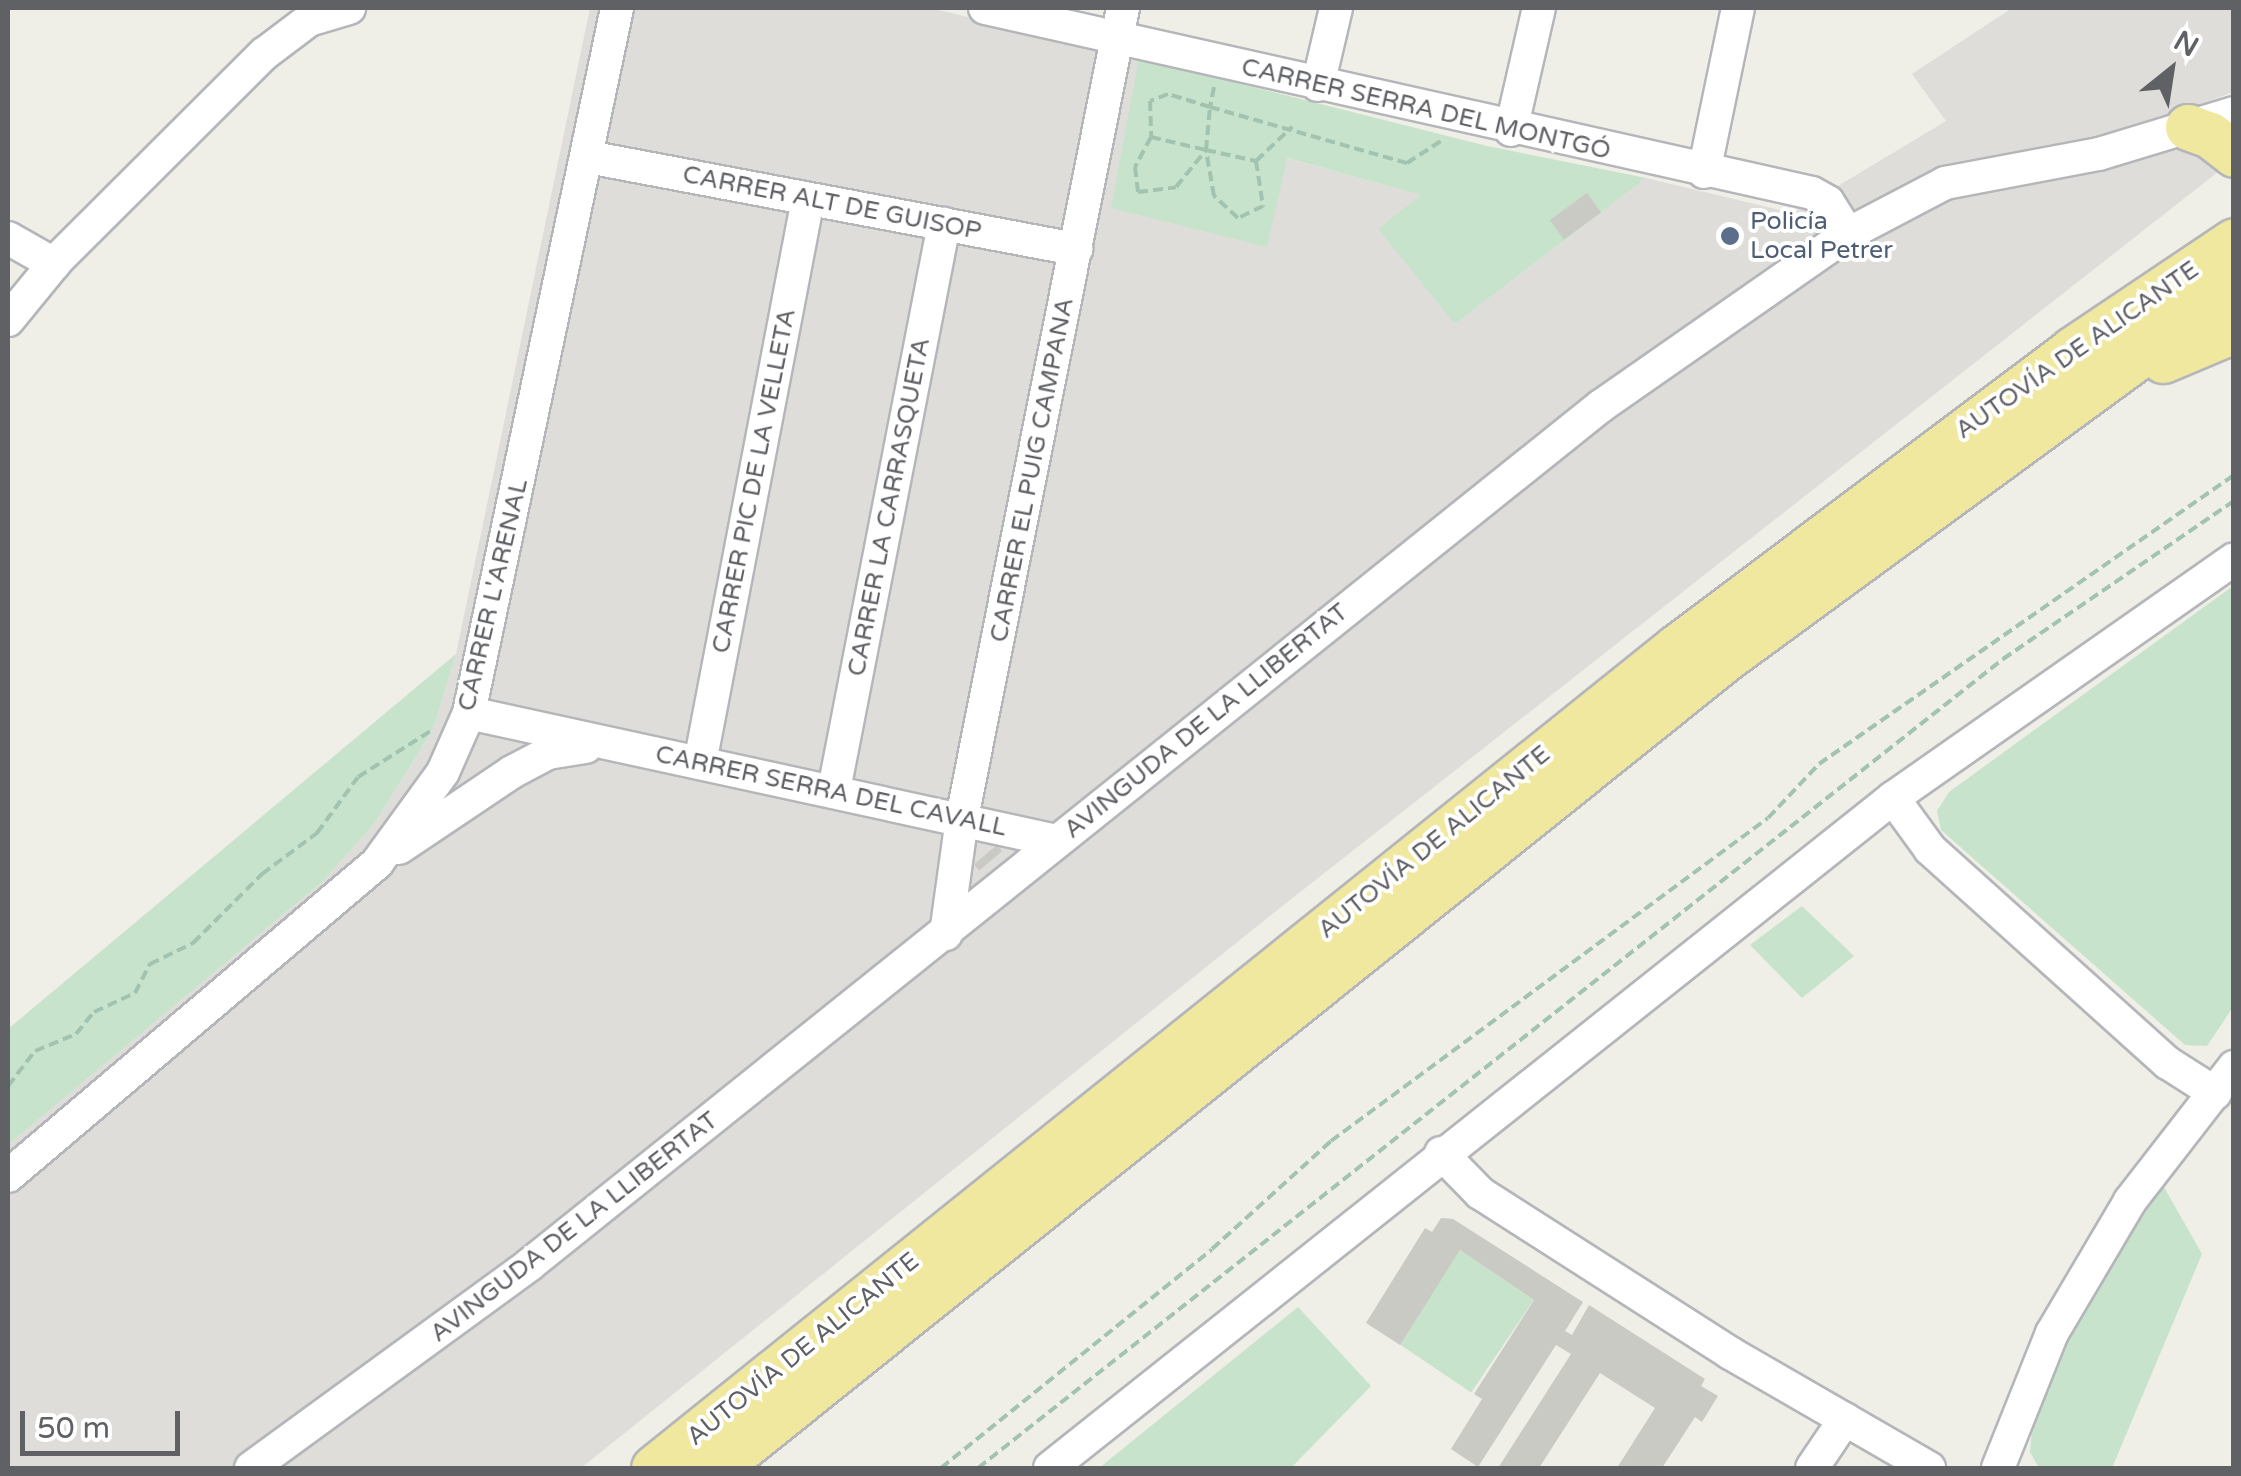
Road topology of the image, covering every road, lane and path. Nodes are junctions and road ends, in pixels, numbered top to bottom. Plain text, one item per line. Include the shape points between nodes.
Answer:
1 (349, 8) edge
2 (617, 8) edge
3 (986, 8) edge
4 (1336, 8) edge
5 (1539, 8) edge
6 (1738, 8) edge
7 (1120, 23) edge
8 (1219, 62) junction
9 (1318, 85) junction
10 (1210, 107) junction
11 (2234, 113) edge
12 (1455, 116) junction
13 (1292, 127) junction
14 (2188, 127) junction
15 (1511, 130) junction
16 (1151, 136) junction
17 (1206, 150) junction
18 (2234, 154) edge
19 (588, 157) junction
20 (1256, 161) junction
21 (1704, 172) junction
22 (808, 199) junction
23 (2234, 209) edge
24 (944, 224) junction
25 (1848, 234) junction
26 (8, 238) edge
27 (2234, 241) edge
28 (1076, 250) junction
29 (54, 264) junction
30 (2234, 286) edge
31 (8, 320) edge
32 (2234, 330) edge
33 (2072, 350) junction
34 (2040, 429) junction
35 (2234, 475) edge
36 (2234, 501) edge
37 (2234, 559) edge
38 (468, 714) junction
39 (433, 729) dead end
40 (606, 743) junction
41 (700, 763) junction
42 (444, 772) junction
43 (512, 772) junction
44 (834, 790) junction
45 (1893, 798) junction
46 (962, 818) junction
47 (1057, 840) junction
48 (377, 863) junction
49 (946, 934) junction
50 (2224, 1080) edge
51 (8, 1086) edge
52 (1441, 1153) junction
53 (8, 1176) edge
54 (1844, 1419) junction
55 (251, 1468) edge
56 (654, 1468) edge
57 (716, 1468) edge
58 (940, 1468) edge
59 (978, 1468) edge
60 (1050, 1468) edge
61 (1812, 1468) edge
62 (1929, 1468) edge
63 (1998, 1468) edge

1 - 29 street via 309,20 264,54
2 - 19 street, CARRER L'ARENAL
3 - 7 street, CARRER SERRA DEL MONTGÓ
4 - 9 street
5 - 15 street
6 - 21 street
7 - 8 street, CARRER SERRA DEL MONTGÓ
7 - 28 street, CARRER EL PUIG CAMPANA
8 - 9 street, CARRER SERRA DEL MONTGÓ
8 - 10 path
9 - 12 street, CARRER SERRA DEL MONTGÓ
10 - 13 path
10 - 16 path via 1168,94 1150,101
10 - 17 path
11 - 14 street, AVINGUDA DE LA LLIBERTAT
12 - 13 path via 1440,148 1407,163
12 - 15 street, CARRER SERRA DEL MONTGÓ
13 - 20 path
14 - 18 highway via 2210,134
14 - 25 street, AVINGUDA DE LA LLIBERTAT via 2099,154 1945,183
15 - 21 street, CARRER SERRA DEL MONTGÓ
16 - 17 path
16 - 17 path via 1135,167 1138,192 1176,187
17 - 20 path
17 - 20 path via 1214,196 1238,218 1263,206
19 - 22 street, CARRER ALT DE GUISOP
19 - 38 street, CARRER L'ARENAL
21 - 25 street, CARRER SERRA DEL MONTGÓ via 1812,193 1828,202
22 - 24 street, CARRER ALT DE GUISOP
22 - 41 street, CARRER PIC DE LA VELLETA
23 - 33 highway via 2104,308
24 - 28 street, CARRER ALT DE GUISOP
24 - 44 street, CARRER LA CARRASQUETA
25 - 47 street, AVINGUDA DE LA LLIBERTAT via 1601,406
26 - 29 street
27 - 33 highway, AUTOVÍA DE ALICANTE
28 - 46 street, CARRER EL PUIG CAMPANA
29 - 31 street
30 - 34 highway, AUTOVÍA DE ALICANTE via 2089,386
32 - 34 highway via 2197,342 2087,409
33 - 56 highway, AUTOVÍA DE ALICANTE via 1677,647
34 - 57 highway, AUTOVÍA DE ALICANTE via 1727,657
35 - 58 path via 1819,764 1768,818 1331,1141 1212,1249
36 - 59 path via 2003,659
37 - 45 street
38 - 40 street, CARRER SERRA DEL CAVALL
38 - 42 street, CARRER L'ARENAL
39 - 51 path via 358,778 317,833 262,874 193,943 150,964 134,993 94,1012 76,1034 35,1051
40 - 41 street, CARRER SERRA DEL CAVALL
40 - 43 street, CARRER SERRA DEL CAVALL via 548,754
41 - 44 street, CARRER SERRA DEL CAVALL
42 - 43 street, CARRER SERRA DEL CAVALL via 469,781
42 - 48 street, CARRER L'ARENAL
43 - 48 street, CARRER SERRA DEL CAVALL
44 - 46 street, CARRER SERRA DEL CAVALL
45 - 50 street via 1930,849 2168,1064
45 - 52 street
46 - 47 street, CARRER SERRA DEL CAVALL
46 - 49 street, CARRER EL PUIG CAMPANA
47 - 49 street, AVINGUDA DE LA LLIBERTAT
48 - 53 street, CARRER L'ARENAL
49 - 55 street, AVINGUDA DE LA LLIBERTAT via 529,1266
50 - 63 street via 2130,1201 2052,1333
52 - 54 street via 1480,1194
52 - 60 street
54 - 61 street
54 - 62 street

